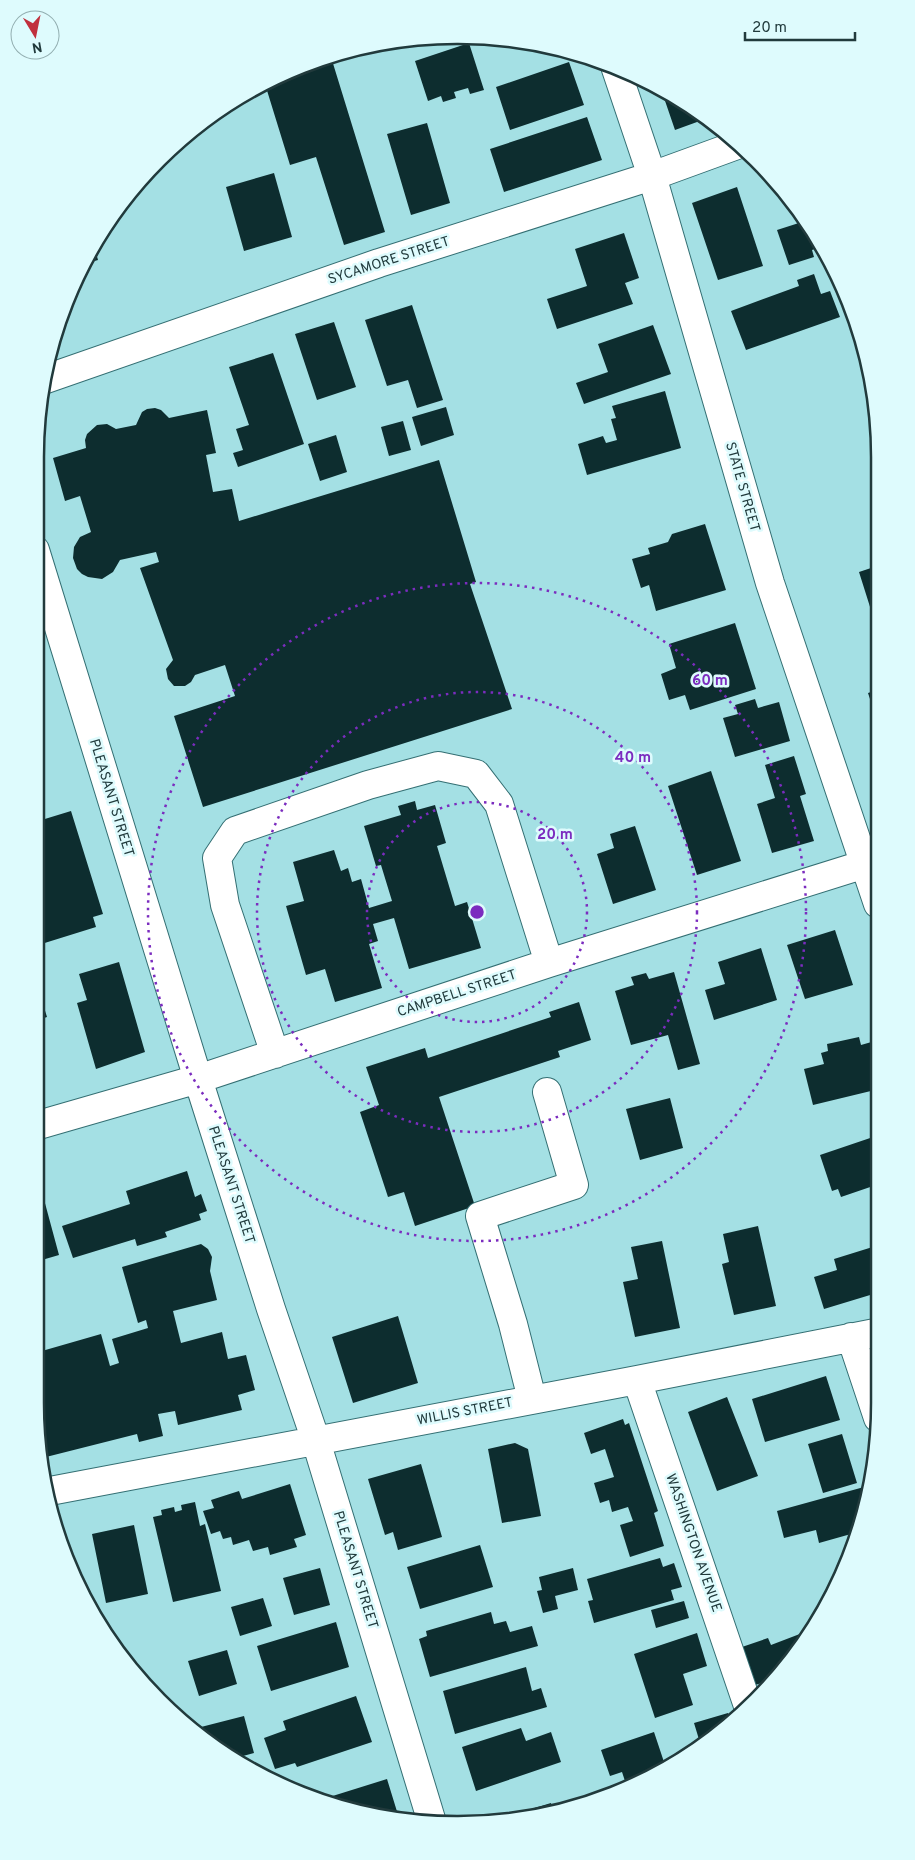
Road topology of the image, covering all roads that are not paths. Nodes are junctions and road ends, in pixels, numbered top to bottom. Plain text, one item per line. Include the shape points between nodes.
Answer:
1 (618, 76) edge
2 (730, 146) edge
3 (652, 176) junction
4 (52, 377) edge
5 (44, 579) edge
6 (871, 859) edge
7 (871, 862) edge
8 (549, 963) junction
9 (275, 1054) junction
10 (198, 1078) junction
11 (547, 1092) dead end
12 (44, 1122) edge
13 (871, 1334) edge
14 (851, 1337) junction
15 (637, 1380) junction
16 (871, 1397) edge
17 (532, 1399) junction
18 (316, 1441) junction
19 (54, 1490) edge
20 (746, 1699) edge
21 (430, 1815) edge

1 - 3 street, STATE STREET
2 - 3 street, SYCAMORE STREET
3 - 4 street, SYCAMORE STREET via 379,263
3 - 6 street, STATE STREET via 770,583
5 - 10 street, PLEASANT STREET
7 - 8 street, CAMPBELL STREET
8 - 9 street, CAMPBELL STREET
8 - 9 street via 499,804 476,774 438,766 368,785 235,831 217,858 225,905
9 - 10 street, CAMPBELL STREET
10 - 12 street, CAMPBELL STREET
10 - 18 street, PLEASANT STREET
11 - 17 street via 574,1185 480,1216
13 - 14 street, WILLIS STREET
14 - 15 street, WILLIS STREET
14 - 16 street
15 - 17 street, WILLIS STREET
15 - 20 street, WASHINGTON AVENUE
17 - 18 street, WILLIS STREET
18 - 19 street, WILLIS STREET
18 - 21 street, PLEASANT STREET

